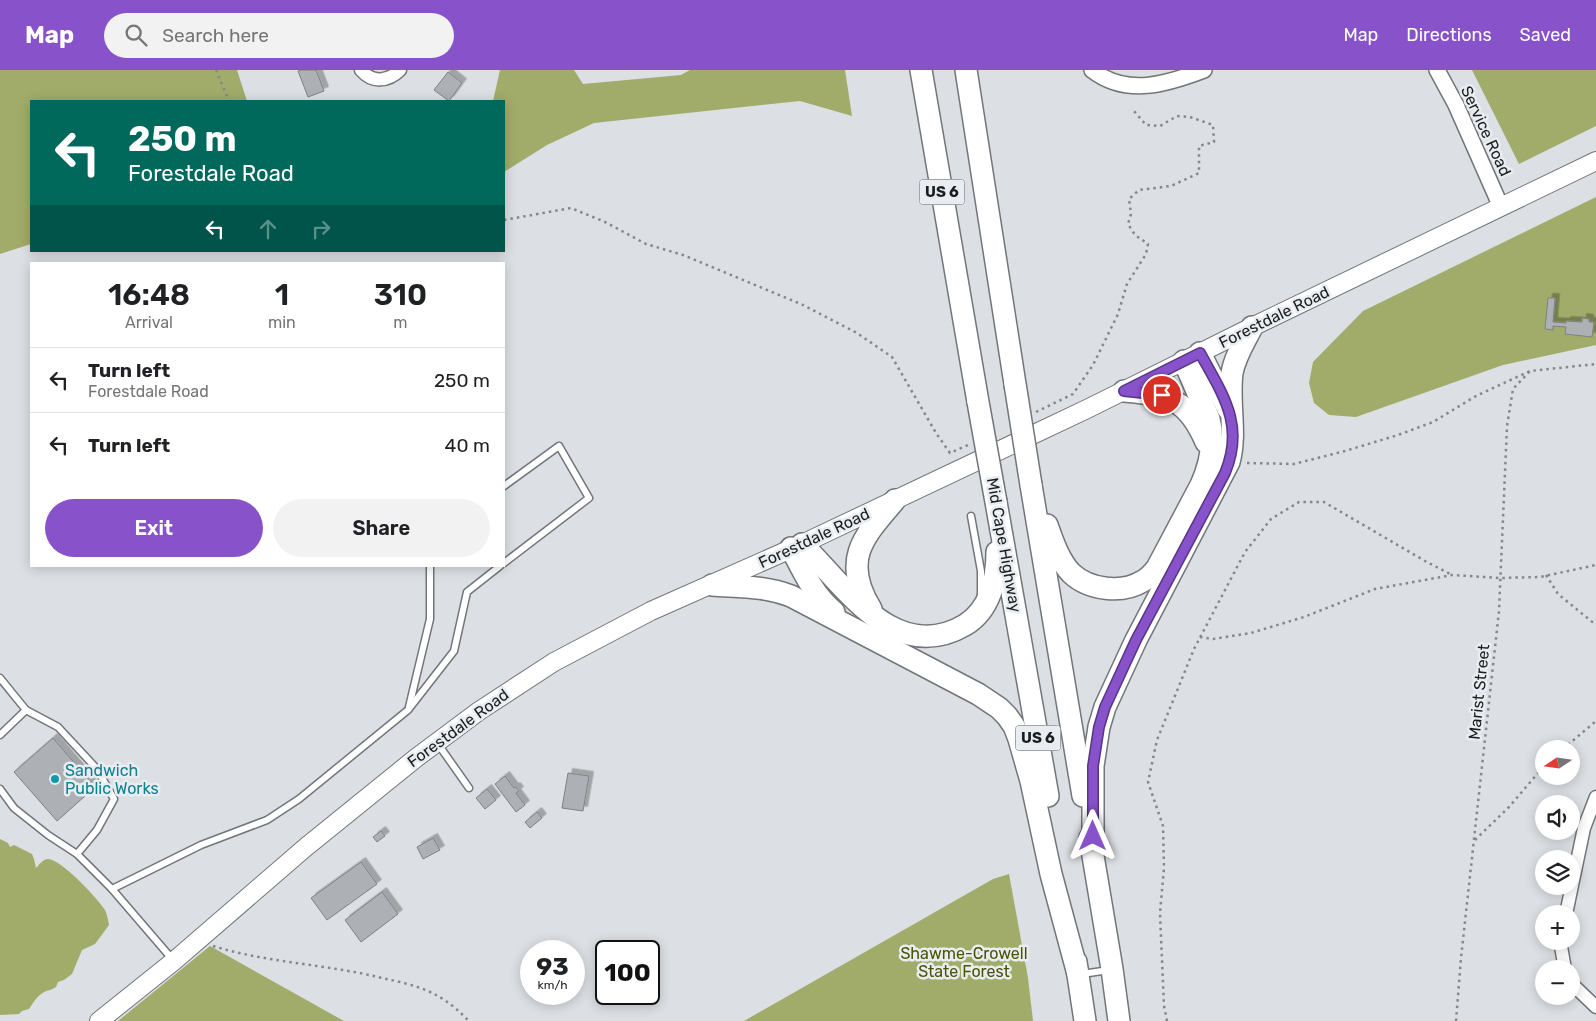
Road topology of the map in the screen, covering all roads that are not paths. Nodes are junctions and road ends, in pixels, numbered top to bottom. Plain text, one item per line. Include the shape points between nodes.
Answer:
1 (361, 70) edge
2 (400, 70) edge
3 (921, 70) edge
4 (966, 70) edge
5 (1092, 70) edge
6 (1204, 70) edge
7 (1437, 70) edge
8 (1596, 161) edge
9 (1502, 207) junction
10 (1252, 327) junction
11 (1192, 357) junction
12 (1124, 391) junction
13 (1232, 418) junction
14 (1220, 458) junction
15 (505, 485) edge
16 (1031, 485) junction
17 (895, 500) junction
18 (996, 502) junction
19 (971, 516) dead end
20 (797, 546) junction
21 (505, 562) edge
22 (430, 567) edge
23 (499, 567) edge
24 (712, 586) junction
25 (982, 610) junction
26 (877, 617) junction
27 (853, 628) junction
28 (0, 678) edge
29 (26, 710) junction
30 (408, 710) junction
31 (0, 735) edge
32 (436, 742) junction
33 (469, 788) dead end
34 (0, 789) edge
35 (1596, 798) edge
36 (1092, 853) junction
37 (77, 854) junction
38 (112, 889) junction
39 (1568, 905) edge
40 (174, 961) junction
41 (1112, 969) junction
42 (1078, 974) junction
43 (1580, 992) edge
44 (1596, 1007) edge
45 (99, 1021) edge
46 (1085, 1021) edge
47 (1119, 1021) edge

1 - 2 street via 377,80 392,77
3 - 18 highway, Mid Cape Highway / US 6, bridge
4 - 16 highway, US 6, bridge
5 - 6 street via 1104,78 1138,87 1164,83
7 - 9 street, Service Road
8 - 9 main road, Forestdale Road
9 - 10 main road, Forestdale Road
10 - 11 main road, Forestdale Road
10 - 13 highway via 1233,371
11 - 12 main road, Forestdale Road
11 - 13 highway via 1222,393
11 - 14 highway
12 - 14 highway via 1162,395 1181,406
12 - 17 main road, Forestdale Road
13 - 14 highway via 1233,440
14 - 16 highway via 1209,466 1157,568 1146,580 1130,586 1101,588 1072,574 1060,557
14 - 36 highway via 1105,707 1093,766
15 - 21 lane via 559,446 589,498
16 - 36 highway, US 6
17 - 20 main road, Forestdale Road
17 - 26 highway via 861,543 858,561 862,590
18 - 25 highway via 996,573
18 - 42 highway, Mid Cape Highway / US 6
19 - 25 lane via 981,571
20 - 24 main road, Forestdale Road
20 - 26 highway
20 - 27 highway via 814,591
22 - 30 lane via 430,619
23 - 30 lane via 466,592 454,651
24 - 27 highway via 757,587 780,592
24 - 32 main road, Forestdale Road via 651,611 554,662
25 - 26 highway via 969,623 953,632 936,636 903,633
27 - 42 highway via 989,701 1014,726 1024,752 1051,874
28 - 29 lane
29 - 31 lane
29 - 37 lane via 58,727 97,769 114,799 97,830
30 - 38 lane via 299,799 267,820 201,845
32 - 33 lane
32 - 40 main road, Forestdale Road via 306,847
34 - 37 lane via 14,808
35 - 39 street via 1584,828
36 - 41 highway, US 6
37 - 38 lane
38 - 40 lane
40 - 45 main road, Forestdale Road
41 - 42 lane
41 - 47 highway, US 6
42 - 46 highway, Mid Cape Highway / US 6
43 - 44 street

